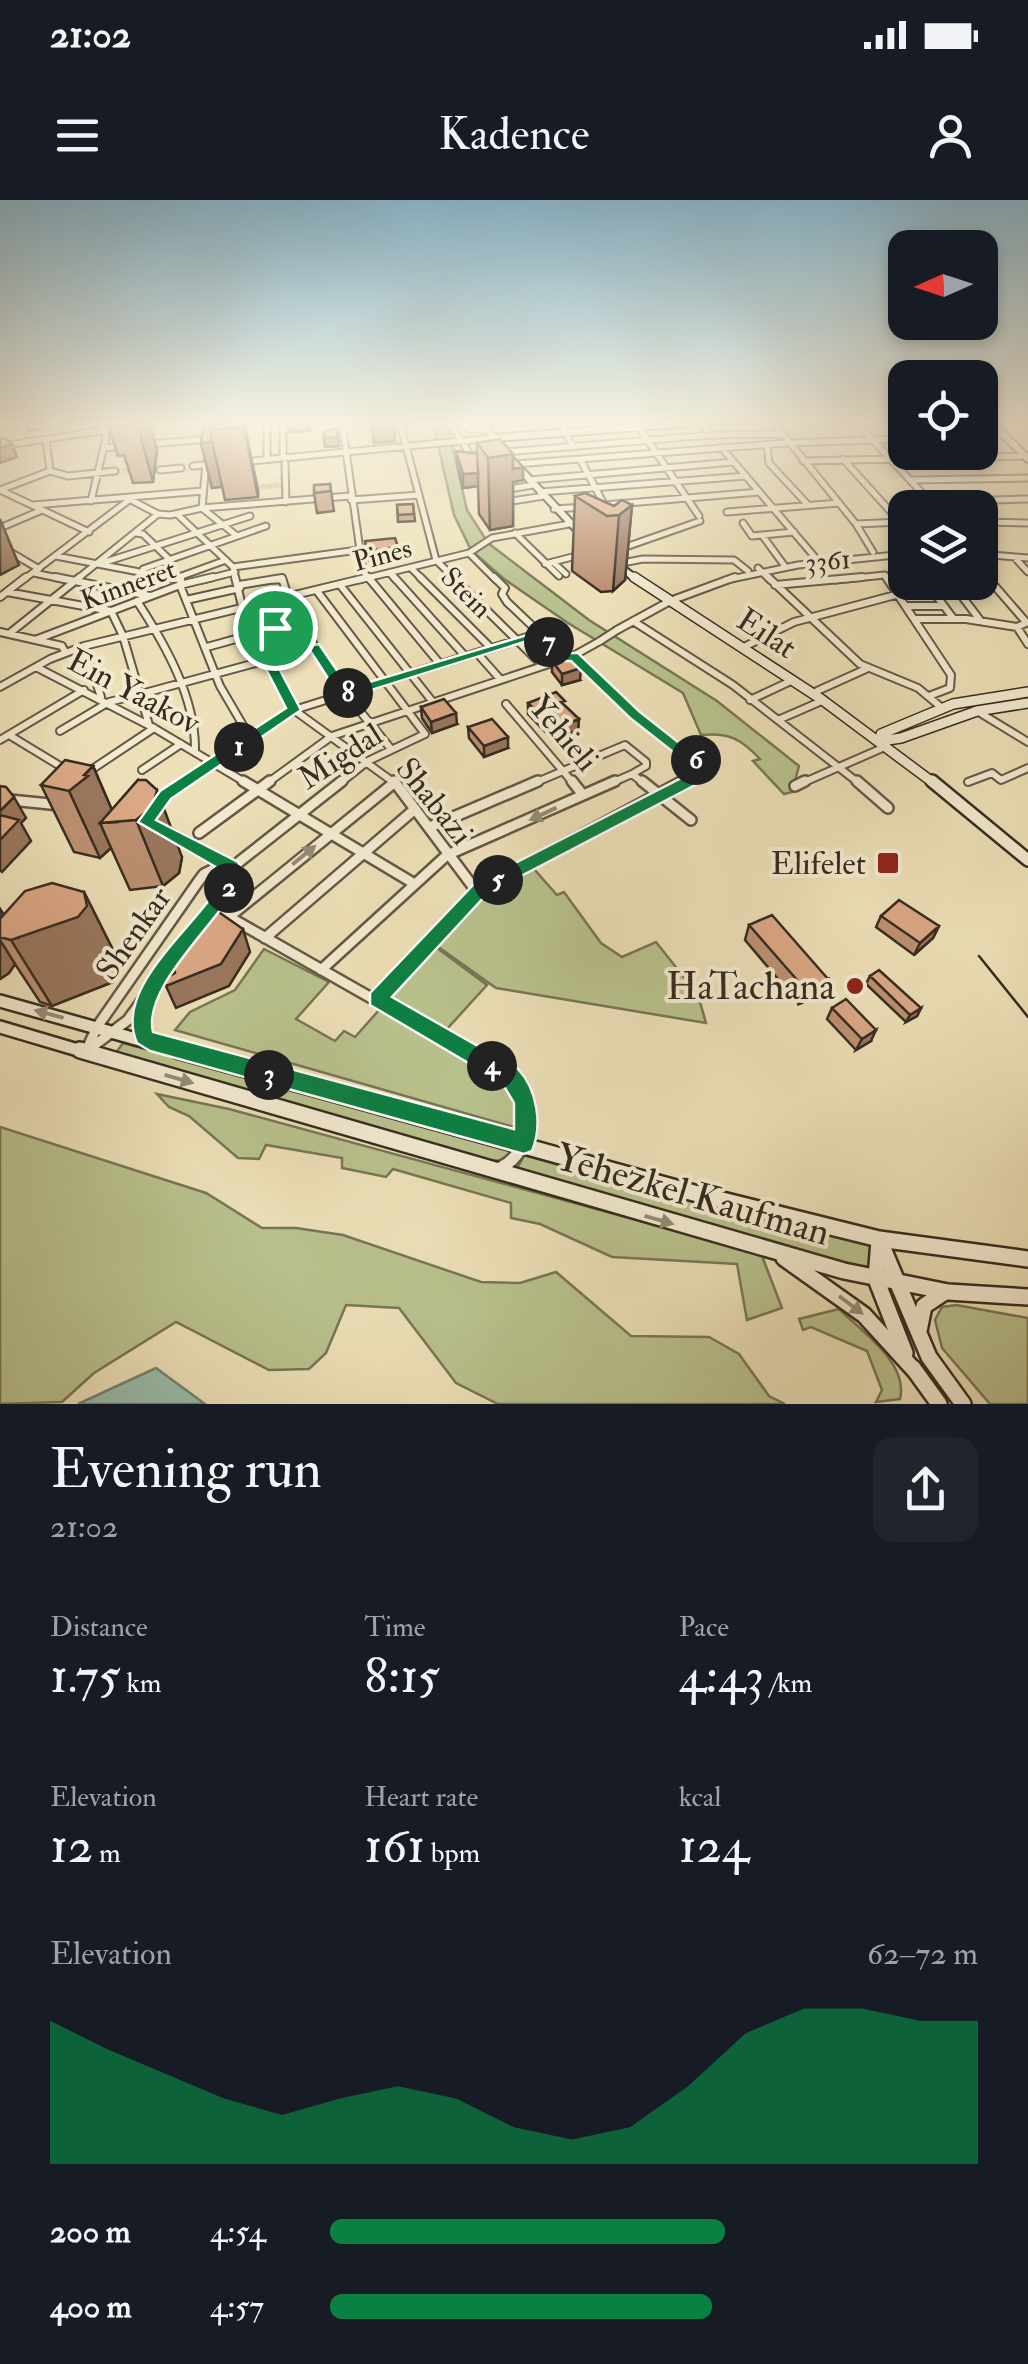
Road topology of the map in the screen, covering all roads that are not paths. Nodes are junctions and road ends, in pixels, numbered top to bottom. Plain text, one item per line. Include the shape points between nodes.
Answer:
1 (30, 479) edge
2 (100, 479) edge
3 (205, 479) edge
4 (285, 479) tunnel mouth
5 (348, 479) edge
6 (415, 479) edge
7 (528, 479) edge
8 (551, 479) edge
9 (592, 479) edge
10 (702, 479) edge
11 (748, 479) edge
12 (785, 479) edge
13 (818, 479) edge
14 (862, 479) edge
15 (959, 479) edge
16 (912, 480) joint
17 (96, 481) joint
18 (677, 481) junction
19 (531, 482) junction
20 (596, 488) junction
21 (0, 490) edge
22 (921, 490) edge
23 (204, 491) junction
24 (489, 492) edge
25 (758, 492) junction
26 (542, 494) junction
27 (419, 495) junction
28 (132, 498) junction
29 (350, 498) junction
30 (688, 498) junction
31 (91, 499) junction
32 (1028, 499) edge
33 (512, 501) edge
34 (998, 501) edge
35 (286, 502) junction
36 (839, 503) junction
37 (65, 504) junction
38 (33, 505) junction
39 (605, 505) junction
40 (808, 505) junction
41 (235, 506) junction
42 (888, 507) edge
43 (202, 508) junction
44 (772, 508) junction
45 (554, 509) junction
46 (43, 510) junction
47 (728, 512) dead end
48 (158, 514) junction
49 (177, 514) junction
50 (608, 514) edge
51 (250, 516) junction
52 (998, 522) edge
53 (888, 523) edge
54 (1028, 523) edge
55 (569, 524) junction
56 (743, 524) dead end
57 (856, 524) junction
58 (222, 525) junction
59 (0, 528) edge
60 (89, 532) junction
61 (794, 532) junction
62 (136, 533) junction
63 (198, 533) junction
64 (515, 533) junction
65 (762, 535) junction
66 (236, 536) junction
67 (0, 546) edge
68 (156, 546) junction
69 (212, 546) junction
70 (595, 549) joint
71 (358, 550) junction
72 (873, 552) junction
73 (469, 553) junction
74 (888, 553) edge
75 (610, 554) joint
76 (56, 556) junction
77 (998, 556) edge
78 (1028, 558) edge
79 (1016, 559) junction
80 (170, 560) junction
81 (436, 560) junction
82 (819, 562) junction
83 (549, 563) junction
84 (98, 564) junction
85 (617, 564) junction
86 (784, 565) junction
87 (232, 567) junction
88 (411, 568) junction
89 (758, 568) junction
90 (36, 571) junction
91 (138, 571) junction
92 (748, 571) junction
93 (1028, 572) edge
94 (390, 573) junction
95 (563, 575) dead end
96 (295, 576) dead end
97 (282, 578) junction
98 (368, 579) junction
99 (888, 579) edge
100 (76, 581) junction
101 (179, 581) junction
102 (775, 585) junction
103 (341, 586) junction
104 (240, 587) junction
105 (998, 589) edge
106 (318, 592) junction
107 (4, 595) edge
108 (150, 596) junction
109 (288, 597) junction
110 (888, 597) edge
111 (52, 600) junction
112 (186, 600) junction
113 (668, 600) junction
114 (904, 600) edge
115 (940, 600) edge
116 (965, 600) edge
117 (137, 601) junction
118 (242, 606) junction
119 (908, 606) junction
120 (944, 606) junction
121 (110, 611) junction
122 (196, 618) junction
123 (811, 618) junction
124 (953, 618) junction
125 (297, 619) dead end
126 (917, 619) junction
127 (980, 620) junction
128 (633, 621) junction
129 (1027, 622) edge
130 (285, 626) dead end
131 (1017, 626) junction
132 (156, 628) junction
133 (275, 628) junction
134 (0, 632) edge
135 (10, 633) junction
136 (540, 633) junction
137 (254, 634) junction
138 (123, 636) junction
139 (35, 640) junction
140 (519, 640) junction
141 (1028, 644) edge
142 (84, 646) junction
143 (207, 647) junction
144 (314, 647) junction
145 (744, 647) junction
146 (491, 648) junction
147 (65, 652) junction
148 (478, 653) junction
149 (290, 654) junction
150 (465, 656) junction
151 (570, 657) junction
152 (268, 660) junction
153 (440, 664) junction
154 (542, 666) junction
155 (36, 667) junction
156 (866, 668) junction
157 (218, 673) junction
158 (412, 673) junction
159 (500, 679) junction
160 (793, 680) junction
161 (387, 682) junction
162 (180, 684) junction
163 (0, 687) edge
164 (84, 690) junction
165 (1028, 692) edge
166 (140, 694) junction
167 (346, 694) junction
168 (820, 696) junction
169 (929, 696) junction
170 (105, 700) junction
171 (750, 700) junction
172 (432, 701) junction
173 (506, 704) dead end
174 (1028, 704) edge
175 (942, 708) junction
176 (406, 709) junction
177 (294, 710) junction
178 (977, 711) junction
179 (778, 720) junction
180 (369, 721) junction
181 (151, 726) junction
182 (60, 731) dead end
183 (9, 735) junction
184 (332, 736) junction
185 (251, 739) junction
186 (0, 740) edge
187 (1028, 742) edge
188 (886, 743) junction
189 (182, 744) junction
190 (391, 749) junction
191 (195, 752) junction
192 (368, 761) junction
193 (212, 764) junction
194 (841, 768) junction
195 (1028, 768) edge
196 (142, 770) dead end
197 (561, 771) junction
198 (632, 774) junction
199 (395, 782) junction
200 (968, 782) dead end
201 (795, 786) dead end
202 (256, 791) junction
203 (583, 796) junction
204 (661, 796) junction
205 (0, 799) edge
206 (80, 806) edge
207 (888, 808) dead end
208 (414, 809) junction
209 (297, 814) junction
210 (691, 820) dead end
211 (430, 826) junction
212 (199, 833) dead end
213 (329, 835) junction
214 (204, 850) junction
215 (360, 853) junction
216 (446, 855) junction
217 (1028, 860) edge
218 (239, 862) dead end
219 (226, 864) junction
220 (204, 874) junction
221 (413, 883) junction
222 (477, 892) junction
223 (219, 900) junction
224 (229, 917) junction
225 (265, 938) junction
226 (320, 970) junction
227 (145, 999) junction
228 (378, 999) junction
229 (0, 1001) edge
230 (98, 1027) junction
231 (0, 1028) edge
232 (115, 1032) junction
233 (150, 1042) junction
234 (85, 1052) junction
235 (524, 1143) junction
236 (470, 1165) junction
237 (879, 1239) junction
238 (774, 1252) junction
239 (1028, 1259) edge
240 (876, 1279) junction
241 (899, 1282) junction
242 (948, 1292) junction
243 (1028, 1297) edge
244 (921, 1342) junction
245 (916, 1372) junction
246 (939, 1404) edge
247 (963, 1404) edge

1 - 21 street
2 - 17 street
3 - 23 street
4 - 35 street
5 - 29 street
6 - 27 street
7 - 19 main road
8 - 19 street
9 - 20 street
10 - 18 street
11 - 25 street
12 - 40 street
13 - 36 street
14 - 42 street
15 - 16 street
16 - 22 street
17 - 31 street
18 - 20 street
18 - 30 street
19 - 24 street
19 - 26 main road
20 - 26 street
20 - 39 street
21 - 38 street
23 - 28 street
23 - 43 street
25 - 30 street
25 - 44 street
26 - 33 street
26 - 45 main road
27 - 29 street
27 - 81 street
28 - 31 street
28 - 48 street
28 - 60 street
29 - 35 street
29 - 71 street
30 - 39 street
30 - 75 street via 699,518
31 - 37 street
32 - 34 street
35 - 41 street
36 - 40 street
36 - 57 street
37 - 38 street
37 - 46 street
38 - 46 street
39 - 45 street
39 - 50 street
40 - 44 street
41 - 43 street
41 - 51 street
43 - 49 street
43 - 58 street
44 - 47 street
44 - 61 street
45 - 55 main road
46 - 59 street
46 - 60 street
48 - 49 street
48 - 62 street
49 - 63 street
51 - 58 street
51 - 66 street via 266,526
52 - 54 street
53 - 57 street
55 - 64 street, Pines
55 - 70 main road
56 - 65 street via 752,536
57 - 72 street
58 - 63 street
58 - 66 street
60 - 76 street
61 - 65 street
61 - 82 street
62 - 68 street
62 - 84 street
63 - 68 street
63 - 69 street
64 - 73 street, Pines via 487,539
64 - 83 street
65 - 86 street
66 - 69 street
67 - 90 street
68 - 80 street
68 - 84 street
69 - 80 street
69 - 87 street
70 - 83 street
71 - 87 street
71 - 98 street
72 - 74 street
72 - 82 street
73 - 81 street, Pines
73 - 136 street
75 - 85 main road, Eilat
76 - 84 street
76 - 90 street
77 - 79 street
78 - 79 street
79 - 93 street
80 - 91 street
81 - 88 street, Pines
81 - 140 street
82 - 86 street
83 - 95 street
84 - 91 street
84 - 100 street
85 - 92 street via 734,560
85 - 113 main road, Eilat
86 - 89 street
87 - 101 street, Kinneret
87 - 101 street
87 - 104 street, Shabazi
88 - 94 street, Pines
88 - 146 street, Stein
89 - 92 street
89 - 102 street
90 - 100 street
90 - 107 street
91 - 101 street
92 - 113 street
94 - 98 street, Pines
94 - 150 street
96 - 97 street
97 - 104 street
97 - 109 street
98 - 103 street, Pines
98 - 153 street
99 - 102 street, 3361
100 - 108 street
100 - 111 street
101 - 108 street, Kinneret
101 - 112 street
102 - 123 street
103 - 106 street, Pines
103 - 158 street
104 - 112 street
104 - 118 street, Shabazi
105 - 129 street
106 - 109 street, Pines
106 - 161 street
107 - 111 street
108 - 117 street, Kinneret
109 - 118 street, Pines
110 - 123 street
111 - 121 street
111 - 135 street
112 - 122 street
113 - 128 street
113 - 145 main road, Eilat
114 - 119 street
115 - 120 street
116 - 127 street
117 - 121 street, Kinneret
117 - 132 street
118 - 122 street, Pines
118 - 137 street, Shabazi
119 - 120 street
119 - 126 street
120 - 124 street
121 - 138 street
121 - 139 street, Kinneret
122 - 132 street, Pines
122 - 143 street
123 - 145 street
123 - 156 street
124 - 126 street
124 - 127 street
125 - 144 street
126 - 169 street via 952,674 950,688
127 - 131 street
128 - 151 street, bridge
128 - 171 street
129 - 131 street
130 - 133 street
131 - 141 street
132 - 138 street, Pines
132 - 162 street
133 - 137 street
133 - 149 street
134 - 135 street
135 - 139 street
136 - 140 street
136 - 151 street
137 - 143 street
137 - 152 street, Shabazi
138 - 142 street, Pines
138 - 166 street
139 - 147 street
140 - 146 street
140 - 154 street
142 - 147 street, Pines
142 - 170 street
143 - 157 street
144 - 149 street
144 - 167 street
145 - 160 main road, Eilat
146 - 148 street
147 - 155 street, Pines
148 - 150 street
148 - 159 street, Stein
149 - 152 street
150 - 153 street
151 - 154 street
151 - 204 street via 696,760 696,777
152 - 157 street
152 - 177 street, Shabazi
153 - 158 street
154 - 159 street
155 - 163 street, Pines
155 - 164 street, Ein Yaakov
156 - 168 street
156 - 169 street
157 - 162 street
157 - 185 street
158 - 161 street
158 - 172 street
159 - 172 street
160 - 168 main road, Eilat
160 - 171 street
161 - 167 street
161 - 176 street
162 - 166 street
162 - 191 street
164 - 170 street, Ein Yaakov
164 - 183 street
165 - 175 main road
166 - 170 street
166 - 181 street
167 - 177 street
167 - 180 street
168 - 179 street
168 - 188 main road, Eilat
169 - 175 street
170 - 181 street, Ein Yaakov
170 - 182 street
171 - 179 street
172 - 176 street
173 - 197 street, Yehieli
174 - 178 main road
175 - 188 main road via 881,734
176 - 180 street
176 - 190 street, Migdal via 425,734
177 - 184 street, Shabazi
177 - 185 street
178 - 187 street
178 - 188 main road
179 - 194 street
180 - 184 street
180 - 190 street
181 - 183 street via 79,778
181 - 189 street, Ein Yaakov
183 - 186 street
184 - 192 street, Shabazi
184 - 202 street
185 - 193 street
188 - 194 street
188 - 217 main road, Eilat
189 - 191 street, Ein Yaakov
189 - 196 street
190 - 192 street, Migdal
191 - 193 street, Ein Yaakov
192 - 199 street, Shabazi
192 - 209 street, Migdal
193 - 202 street, Ein Yaakov
193 - 214 street via 166,795 149,823
194 - 201 street
194 - 207 street
195 - 200 street via 1000,780 992,773
197 - 198 street via 625,745 646,762
197 - 203 street, Yehieli
197 - 211 street
198 - 203 street
198 - 204 street
199 - 208 street, Shabazi
199 - 213 street
202 - 209 street, Ein Yaakov
202 - 212 street
203 -> 216 street
204 - 210 street
204 - 222 street
205 - 206 street
208 - 211 street, Shabazi
208 - 215 street
209 - 213 street, Ein Yaakov
209 - 218 street, Migdal
211 - 216 street, Shabazi
213 - 215 street, Ein Yaakov
224 -> 213 street
214 - 219 street
214 - 220 street
215 - 221 street, Ein Yaakov
215 - 225 street
216 - 221 street
216 - 222 street, Shabazi
219 - 220 street, Shenkar
219 - 223 street, Shenkar via 234,880
220 - 230 street, Shenkar
221 - 226 street
222 - 228 street
223 - 224 street
223 - 227 street, Shenkar
224 - 225 street
225 - 226 street
226 - 228 street
227 - 232 street, Shenkar
227 - 233 main road via 140,1028
228 - 235 street via 510,1076 525,1103
230 -> 229 main road, Yehezkel Kaufman
230 - 232 main road, Yehezkel Kaufman
230 - 234 street, Shenkar
231 - 234 main road, Yehezkel Kaufman
232 - 233 main road, Yehezkel Kaufman
232 - 234 street, Shenkar
233 - 235 main road, Yehezkel Kaufman
234 -> 236 main road, Yehezkel Kaufman
235 - 236 street via 507,1166
235 - 237 main road, Yehezkel Kaufman
236 -> 238 main road, Yehezkel Kaufman
237 - 239 main road, Yehezkel Kaufman
237 - 240 main road
237 - 241 main road
238 - 240 main road, Yehezkel Kaufman
238 -> 245 main road via 864,1314
240 - 241 main road, Yehezkel Kaufman
240 - 245 main road
241 - 242 main road, Yehezkel Kaufman
241 - 244 main road
242 - 243 main road, Yehezkel Kaufman
242 - 244 main road via 924,1305
244 - 247 main road
245 - 246 main road

